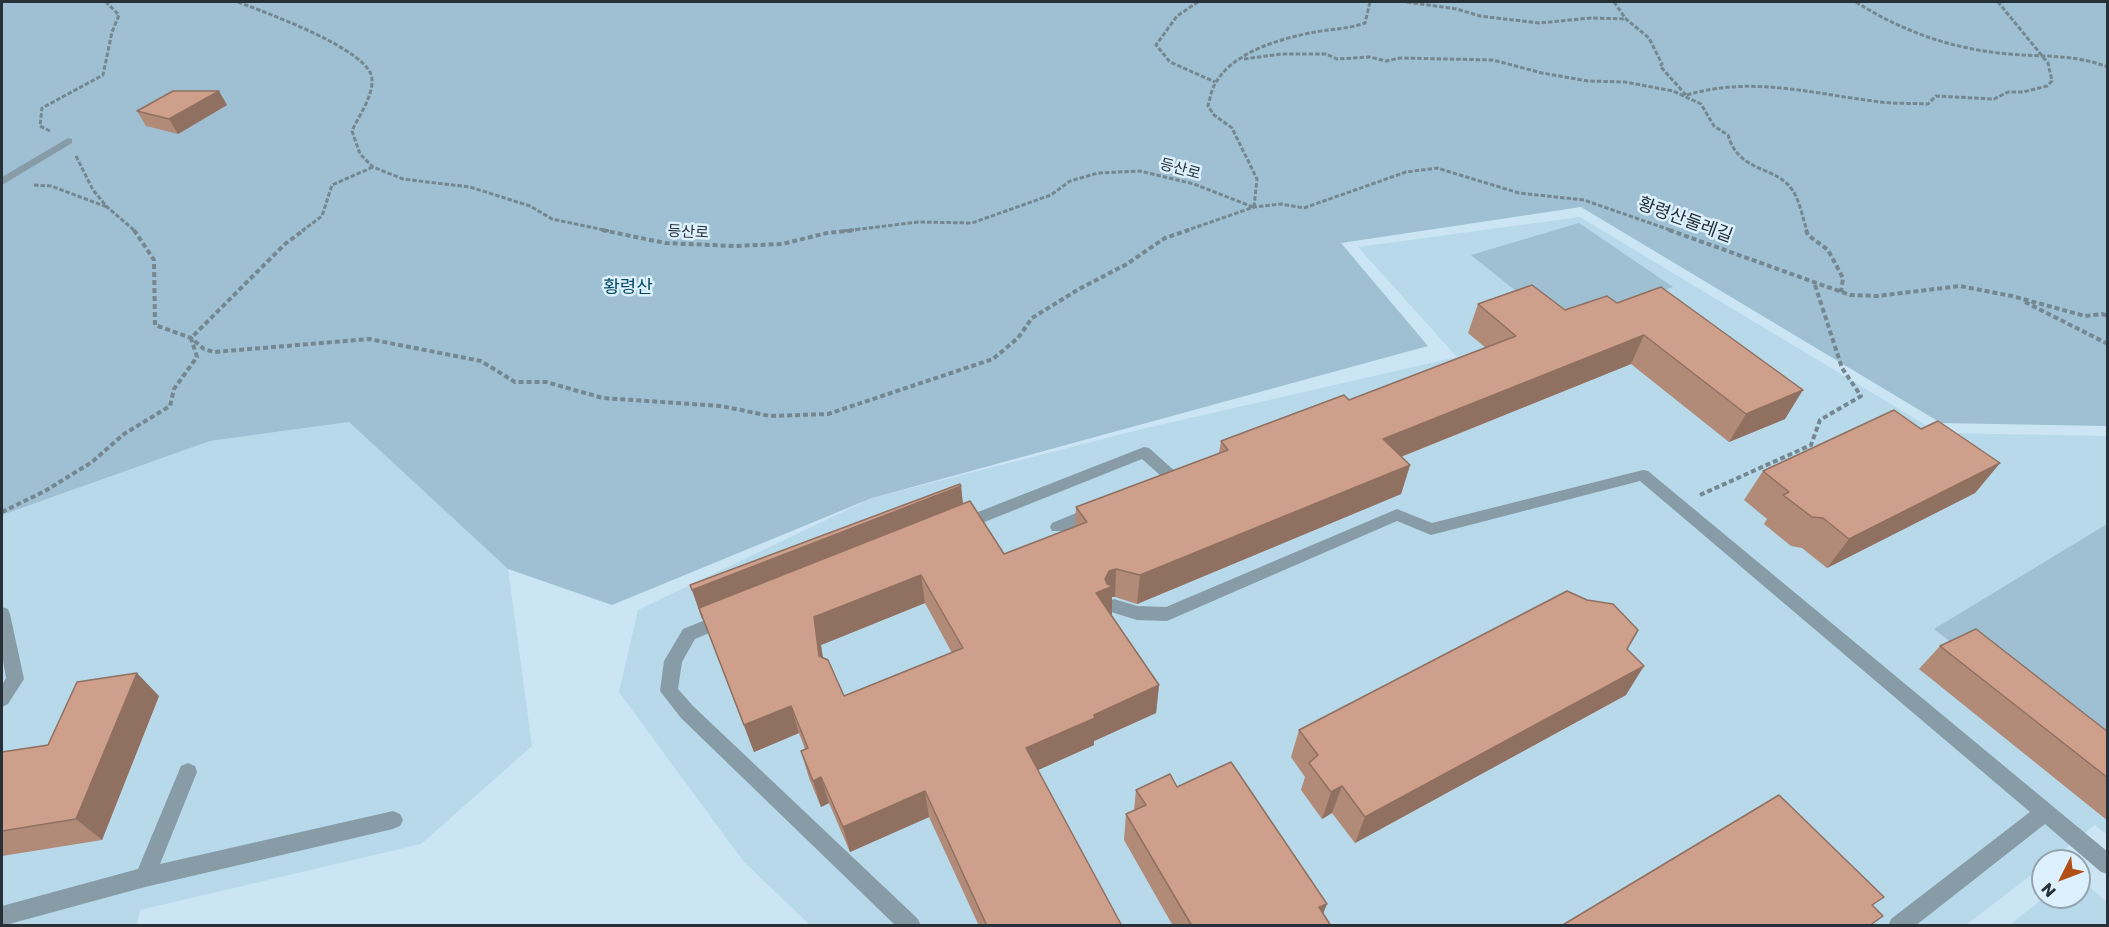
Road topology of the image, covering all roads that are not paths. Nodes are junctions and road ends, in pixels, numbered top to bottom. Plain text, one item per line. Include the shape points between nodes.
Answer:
1 (68, 141) road end
2 (2, 182) edge
3 (1151, 486) edge
4 (1110, 504) edge
5 (1058, 527) dead end
6 (944, 531) edge
7 (1114, 606) dead end
8 (744, 611) edge
9 (2, 614) edge
10 (2, 699) edge
11 (188, 772) dead end
12 (2044, 813) junction
13 (393, 820) dead end
14 (2108, 865) edge
15 (145, 877) junction
16 (2, 916) edge
17 (23, 918) edge
18 (911, 926) edge
19 (1898, 926) edge

1 - 2 lane
3 - 6 lane via 1172,477 1144,452
4 - 5 lane
7 - 12 lane via 1137,613 1167,614 1397,515 1431,529 1643,475
8 - 18 lane via 689,633 673,661 669,691
9 - 10 lane via 15,679
11 - 15 lane
12 - 14 lane
12 - 19 lane
13 - 15 lane
15 - 17 lane
16 - 17 lane

